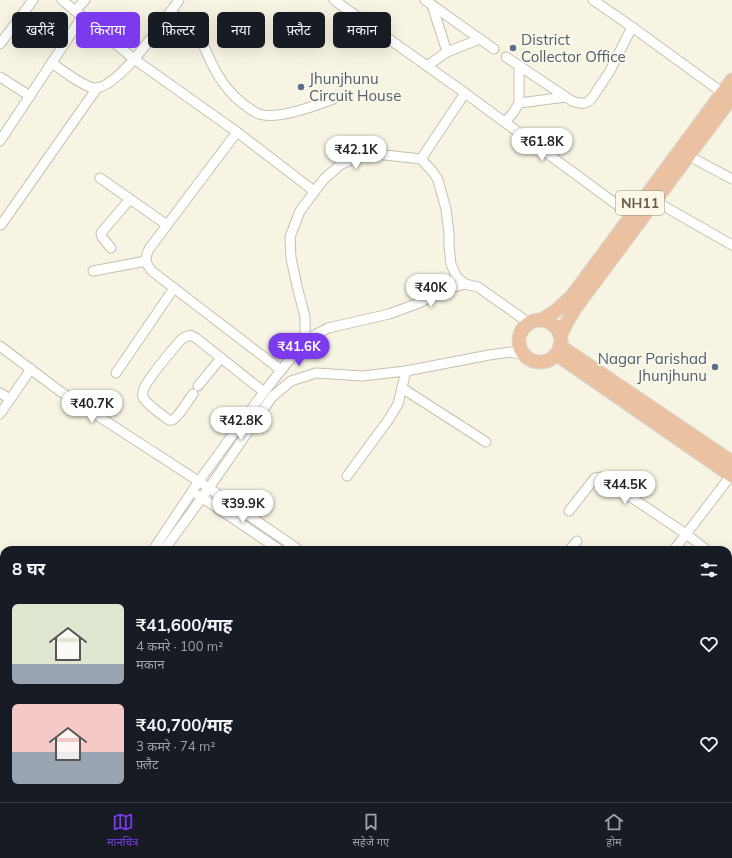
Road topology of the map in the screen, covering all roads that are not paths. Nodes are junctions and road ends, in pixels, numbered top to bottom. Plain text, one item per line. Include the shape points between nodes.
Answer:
1 (33, 0) edge
2 (62, 0) edge
3 (85, 0) edge
4 (179, 0) edge
5 (334, 0) edge
6 (593, 0) edge
7 (429, 2) edge
8 (77, 12) edge
9 (80, 12) edge
10 (170, 12) edge
11 (76, 19) edge
12 (632, 27) junction
13 (480, 39) junction
14 (148, 41) edge
15 (0, 44) edge
16 (121, 48) edge
17 (204, 48) edge
18 (494, 49) dead end
19 (447, 52) junction
20 (506, 57) dead end
21 (134, 59) junction
22 (52, 63) junction
23 (427, 66) junction
24 (519, 66) junction
25 (0, 77) edge
26 (732, 80) edge
27 (97, 88) junction
28 (465, 93) junction
29 (727, 95) edge
30 (30, 96) junction
31 (566, 97) junction
32 (333, 99) dead end
33 (519, 103) junction
34 (505, 122) junction
35 (3, 130) edge
36 (237, 132) junction
37 (0, 140) edge
38 (689, 156) junction
39 (421, 159) junction
40 (100, 178) dead end
41 (732, 179) edge
42 (314, 191) junction
43 (130, 199) junction
44 (655, 201) junction
45 (632, 215) junction
46 (167, 224) junction
47 (1, 225) edge
48 (732, 245) edge
49 (111, 248) dead end
50 (146, 261) junction
51 (93, 271) dead end
52 (464, 284) junction
53 (174, 288) junction
54 (542, 320) junction
55 (529, 323) junction
56 (305, 340) junction
57 (559, 345) junction
58 (0, 346) edge
59 (524, 355) junction
60 (221, 358) junction
61 (31, 369) junction
62 (281, 370) junction
63 (406, 371) junction
64 (116, 373) dead end
65 (198, 386) dead end
66 (402, 388) junction
67 (264, 392) junction
68 (0, 393) edge
69 (193, 394) dead end
70 (10, 399) junction
71 (0, 414) edge
72 (486, 442) dead end
73 (731, 459) edge
74 (732, 475) edge
75 (347, 476) dead end
76 (198, 481) junction
77 (209, 488) junction
78 (192, 491) junction
79 (203, 498) junction
80 (569, 511) dead end
81 (686, 534) junction
82 (577, 541) dead end
83 (156, 546) edge
84 (167, 546) edge
85 (274, 546) edge
86 (293, 546) edge
87 (573, 546) edge
88 (677, 546) edge
89 (702, 546) edge

1 - 15 street
2 - 8 street
3 - 9 street
4 - 10 street
5 - 23 street
6 - 12 street
7 - 13 street
7 - 19 street
11 - 22 street
12 - 29 street
12 - 31 street via 610,71 589,102 577,103
13 - 18 street
13 - 19 street
14 - 21 street
16 - 21 street
17 - 32 street via 220,79 240,102 258,114 279,116
19 - 23 street
20 - 24 street
21 - 27 street via 109,83
21 - 36 street
22 - 27 street via 84,84
22 - 30 street
23 - 28 street
24 - 31 street
24 - 33 street
25 - 30 street
26 - 29 highway, NH11
27 - 47 street
28 - 34 street
28 - 39 street
29 - 38 highway, NH11
29 - 45 highway, NH11
30 - 35 street
31 - 33 street
33 - 34 street
34 - 45 street
35 - 37 street
36 - 42 street
36 - 46 street
38 - 41 street
38 - 44 highway, NH11
39 - 42 street via 376,154 356,158 340,165
39 - 52 street via 438,180 446,209 451,264 456,276
40 - 43 street
42 - 56 street via 300,211 290,238 291,258 305,317
43 - 46 street
43 - 49 street via 102,233 102,237
44 - 48 street
44 - 57 highway, NH11 via 576,307 567,322
45 - 54 highway, NH11 via 572,296
46 - 50 street via 149,249
50 - 51 street
50 - 53 street via 153,272
52 - 55 street via 478,287
52 - 56 street via 390,314 328,328
53 - 62 street
53 - 64 street
54 - 55 highway, NH11
54 - 57 highway via 553,325 558,331
55 - 59 highway via 519,339
56 - 62 street
57 - 59 highway via 548,360 542,362
57 - 73 highway
57 - 74 highway
58 - 61 street
59 - 63 street via 511,352
60 - 65 street
60 - 67 street
60 - 69 street via 196,338 186,336 152,375 142,393 148,403 169,420 176,417
61 - 70 street
61 - 76 street via 61,392
62 - 67 street
63 - 66 street
63 - 77 street via 362,376 316,373 291,381 272,397
66 - 72 street
66 - 75 street via 394,411
67 - 76 street
68 - 70 street
70 - 71 street
74 - 81 street
76 - 77 street
76 - 78 street
77 - 79 street
77 - 86 street
78 - 79 street
78 - 83 street
79 - 84 street
79 - 85 street
80 - 81 street via 595,478 601,477
81 - 88 street
81 - 89 street
82 - 87 street

